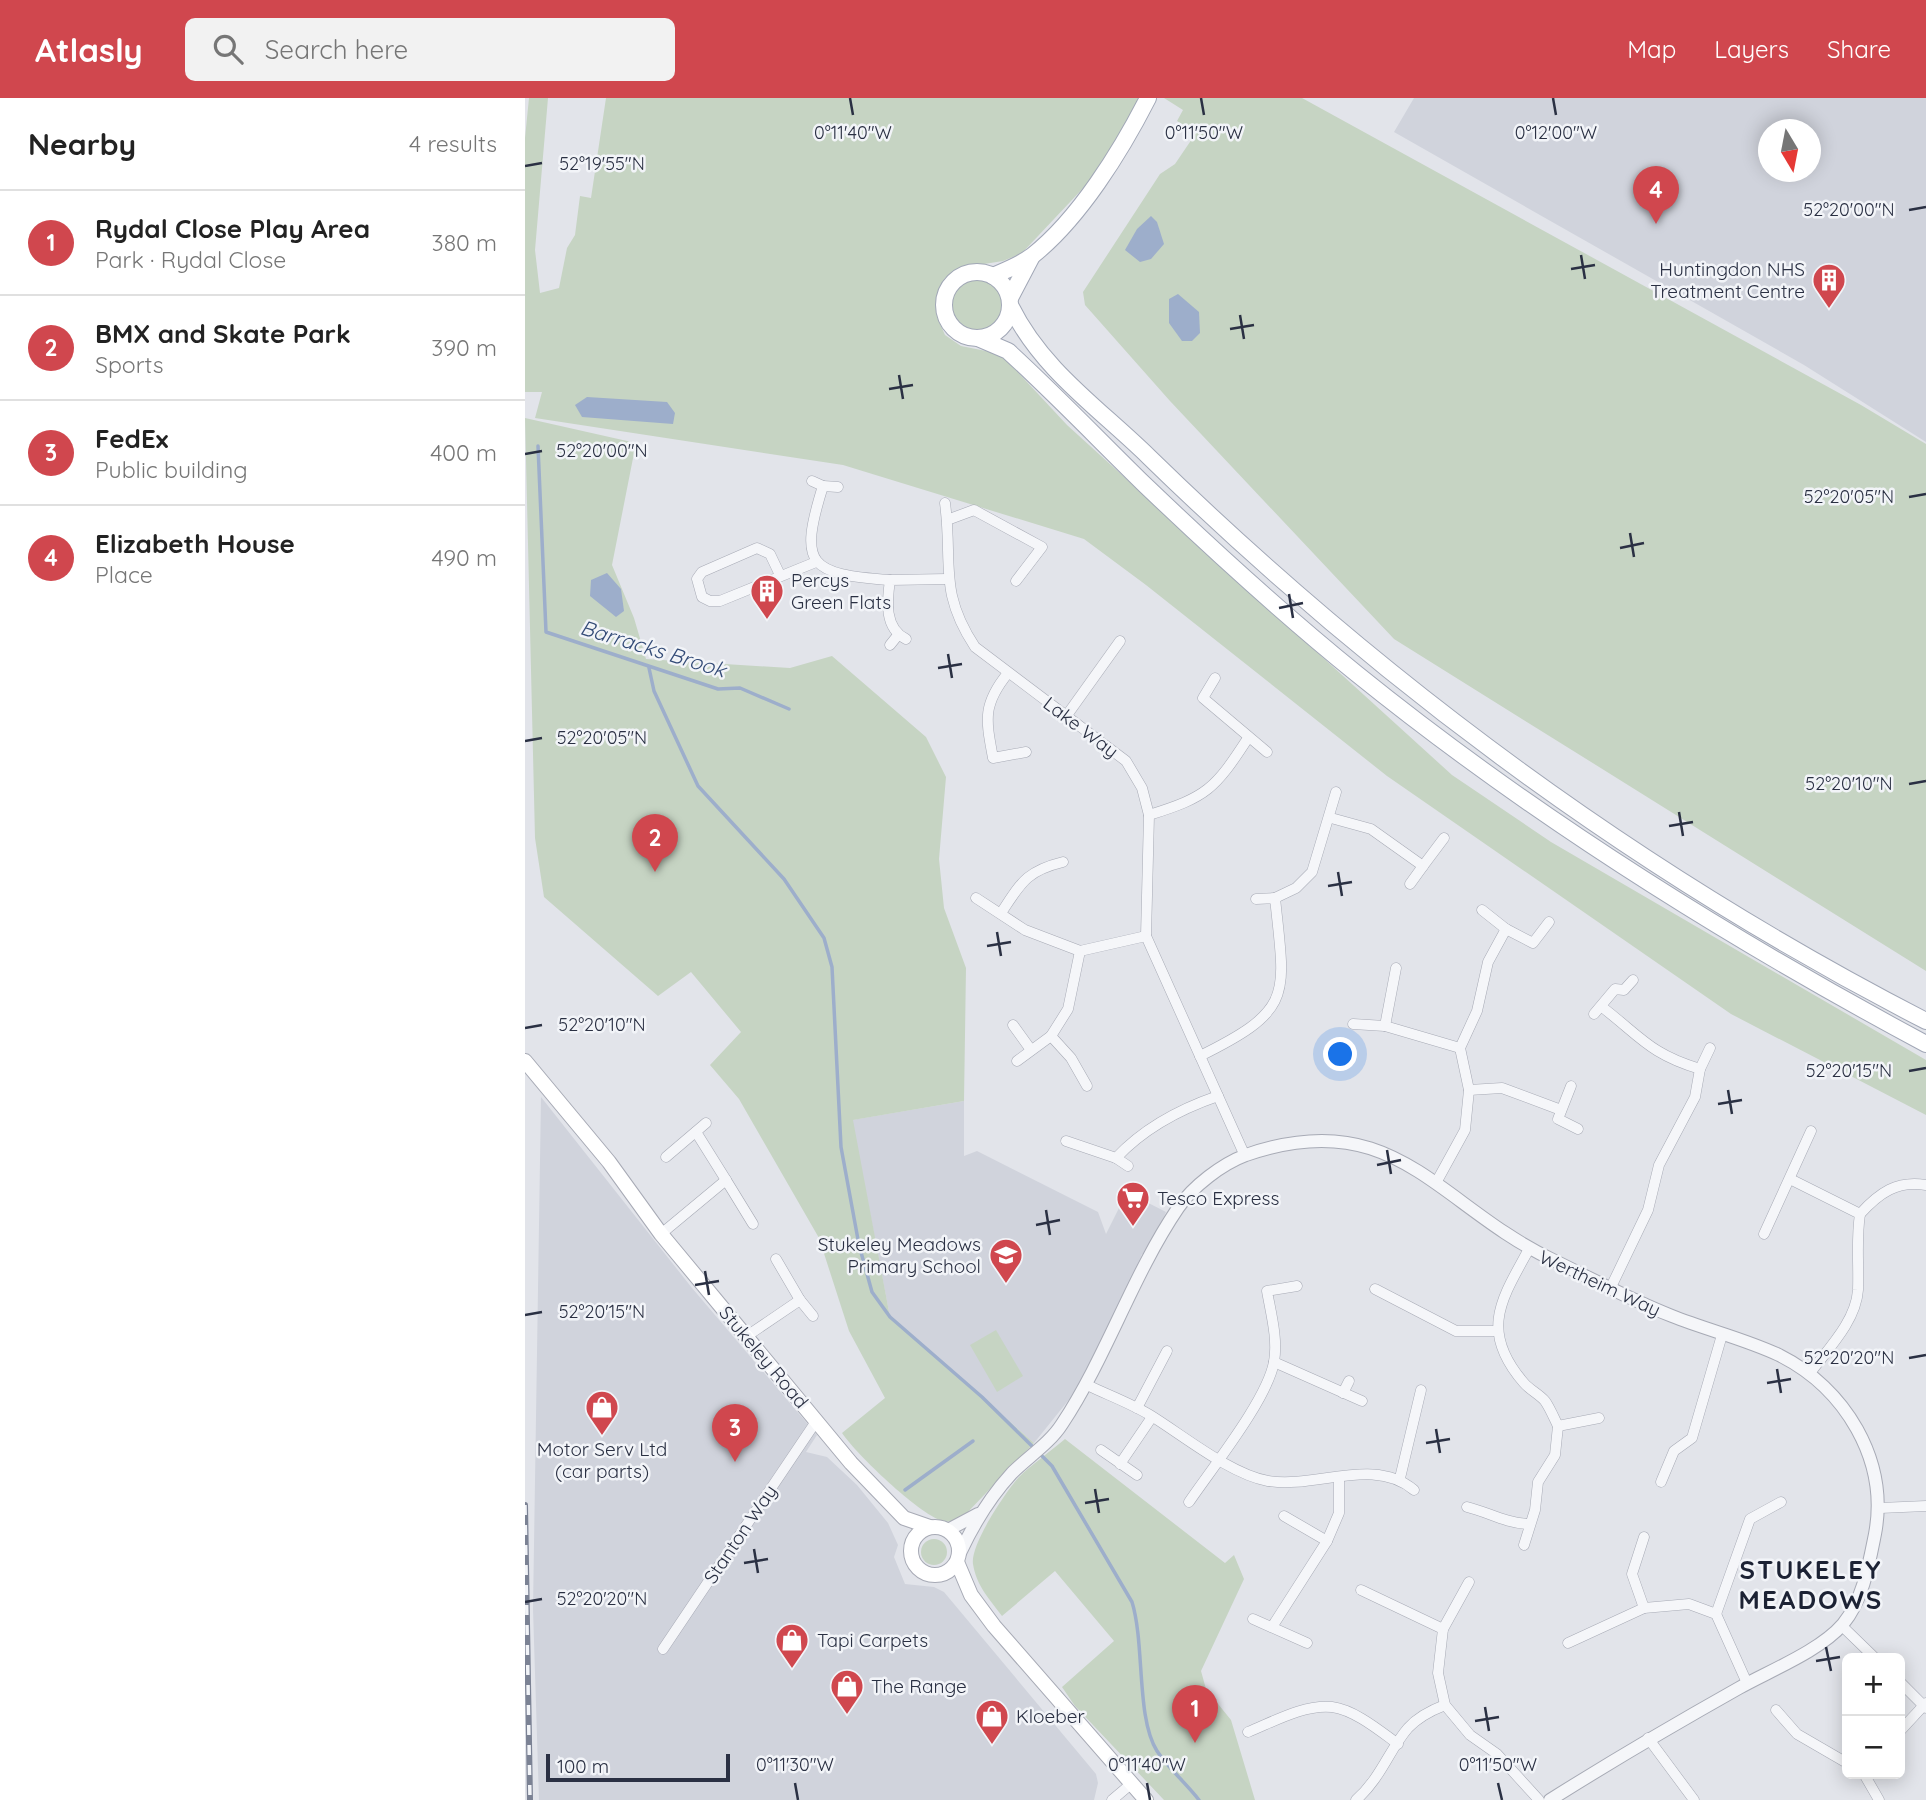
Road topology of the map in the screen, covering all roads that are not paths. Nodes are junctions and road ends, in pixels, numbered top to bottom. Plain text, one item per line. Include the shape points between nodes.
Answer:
1 (1148, 98) edge
2 (1032, 256) junction
3 (993, 276) junction
4 (1010, 303) junction
5 (980, 338) junction
6 (812, 481) dead end
7 (823, 486) junction
8 (838, 487) dead end
9 (945, 503) dead end
10 (947, 520) junction
11 (816, 562) junction
12 (780, 575) junction
13 (947, 579) junction
14 (890, 580) junction
15 (1016, 581) dead end
16 (1120, 641) dead end
17 (890, 645) dead end
18 (1008, 673) junction
19 (1215, 678) dead end
20 (1067, 715) junction
21 (1248, 738) junction
22 (1027, 752) dead end
23 (1267, 752) dead end
24 (1336, 792) dead end
25 (1149, 815) junction
26 (1331, 818) junction
27 (1444, 838) dead end
28 (1063, 862) dead end
29 (1423, 866) junction
30 (1410, 884) dead end
31 (976, 898) dead end
32 (1275, 898) junction
33 (1256, 899) dead end
34 (1482, 910) dead end
35 (1001, 913) junction
36 (1549, 922) dead end
37 (1506, 929) junction
38 (1146, 936) junction
39 (1080, 951) junction
40 (1396, 968) dead end
41 (1633, 980) dead end
42 (1602, 1007) junction
43 (1594, 1014) dead end
44 (1926, 1021) edge
45 (1353, 1024) dead end
46 (1013, 1025) dead end
47 (1385, 1027) junction
48 (1051, 1036) junction
49 (1926, 1044) edge
50 (1460, 1048) junction
51 (1710, 1048) dead end
52 (1031, 1050) junction
53 (1200, 1056) junction
54 (525, 1061) edge
55 (1017, 1061) dead end
56 (1700, 1069) junction
57 (1087, 1086) dead end
58 (1571, 1086) dead end
59 (1468, 1090) junction
60 (1218, 1096) junction
61 (1560, 1110) junction
62 (706, 1123) dead end
63 (1578, 1129) dead end
64 (1811, 1131) dead end
65 (696, 1132) junction
66 (1066, 1141) dead end
67 (1245, 1156) junction
68 (666, 1157) dead end
69 (1116, 1158) junction
70 (1128, 1166) dead end
71 (1790, 1179) junction
72 (726, 1180) junction
73 (1437, 1181) junction
74 (1926, 1185) edge
75 (1860, 1214) junction
76 (753, 1224) dead end
77 (661, 1234) junction
78 (1763, 1234) dead end
79 (1529, 1249) junction
80 (776, 1259) dead end
81 (1297, 1286) dead end
82 (1611, 1287) junction
83 (1375, 1289) dead end
84 (800, 1300) junction
85 (813, 1316) dead end
86 (1497, 1331) junction
87 (1722, 1335) junction
88 (747, 1336) junction
89 (1167, 1351) dead end
90 (1273, 1362) junction
91 (1810, 1373) junction
92 (1349, 1381) dead end
93 (1087, 1385) junction
94 (1421, 1390) dead end
95 (1343, 1393) junction
96 (1362, 1401) dead end
97 (1137, 1408) junction
98 (1152, 1417) junction
99 (1599, 1418) dead end
100 (817, 1420) junction
101 (1558, 1426) junction
102 (1101, 1450) dead end
103 (1219, 1457) junction
104 (1121, 1464) junction
105 (1137, 1475) dead end
106 (1339, 1477) junction
107 (1400, 1478) junction
108 (1661, 1482) dead end
109 (1414, 1490) dead end
110 (1189, 1502) dead end
111 (1781, 1502) dead end
112 (1926, 1506) edge
113 (1467, 1507) dead end
114 (1880, 1508) junction
115 (979, 1513) junction
116 (1284, 1516) dead end
117 (904, 1518) junction
118 (1528, 1524) junction
119 (930, 1527) junction
120 (948, 1530) junction
121 (1644, 1537) dead end
122 (1327, 1541) junction
123 (1524, 1545) dead end
124 (911, 1546) junction
125 (958, 1558) junction
126 (941, 1575) junction
127 (1469, 1582) dead end
128 (1361, 1590) dead end
129 (971, 1595) junction
130 (1644, 1608) junction
131 (1716, 1614) junction
132 (1253, 1619) dead end
133 (1842, 1626) junction
134 (1272, 1627) junction
135 (1443, 1629) junction
136 (1307, 1643) dead end
137 (1568, 1643) dead end
138 (663, 1649) dead end
139 (1870, 1653) edge
140 (1748, 1683) junction
141 (1905, 1687) edge
142 (1445, 1704) junction
143 (1925, 1705) edge
144 (1776, 1710) dead end
145 (1905, 1726) edge
146 (1248, 1732) dead end
147 (1648, 1738) junction
148 (1398, 1744) junction
149 (1842, 1760) edge
150 (1867, 1779) edge
151 (1132, 1784) junction
152 (1112, 1800) edge
153 (1146, 1800) edge
154 (1356, 1800) edge
155 (1539, 1800) edge
156 (1550, 1800) edge
157 (1694, 1800) edge
158 (1879, 1800) edge

1 - 2 main road via 1094,187
2 - 3 main road
2 - 4 main road
3 - 4 main road
3 - 5 main road via 961,277 952,284 944,304 951,325 969,338
4 - 5 main road via 1004,325
4 - 44 main road via 1038,353 1239,543 1359,647 1475,738 1643,856 1843,978
5 - 49 main road via 1008,351 1143,484 1356,673 1542,813 1759,951
6 - 7 street
7 - 8 street
7 - 11 street via 810,542
9 - 10 street, Lake Way
10 - 13 street, Lake Way
10 - 15 street via 974,510 1042,547
11 - 12 street
11 - 14 street via 828,572 847,577
12 - 12 street via 720,601 702,597 697,579 702,572 757,548 770,554
13 - 14 street
13 - 18 street, Lake Way via 961,626 975,647
14 - 17 street via 886,603 902,637
16 - 20 street
18 - 20 street, Lake Way
18 - 22 street via 993,690 988,705 986,722 993,758
19 - 21 street via 1203,698
20 - 25 street, Lake Way via 1126,761 1142,788
21 - 23 street
21 - 25 street via 1219,781 1187,803
24 - 26 street
25 - 38 street, Lake Way
26 - 29 street via 1371,829
26 - 32 street via 1312,872 1296,888
27 - 29 street
28 - 35 street via 1024,877
29 - 30 street
31 - 35 street
32 - 33 street
32 - 53 street via 1282,969 1279,992 1267,1016 1247,1033
34 - 37 street
35 - 39 street via 1025,930
36 - 37 street via 1533,943
37 - 50 street via 1488,962 1477,1011
38 - 39 street
38 - 53 street, Lake Way
39 - 48 street via 1068,1009
40 - 47 street
41 - 42 street via 1625,990 1615,989
42 - 43 street
42 - 56 street via 1668,1059
45 - 47 street
46 - 52 street
47 - 50 street
48 - 52 street
48 - 57 street
50 - 59 street
51 - 56 street
52 - 55 street
53 - 60 street, Lake Way
54 - 77 main road, Stukeley Road via 609,1162
56 - 82 street via 1695,1097 1659,1165 1648,1210
58 - 61 street
59 - 61 street via 1502,1088
59 - 73 street via 1465,1130
60 - 67 street, Lake Way
60 - 69 street via 1183,1108 1132,1141
61 - 63 street via 1558,1119
62 - 65 street
64 - 71 street
65 - 68 street
65 - 72 street
66 - 69 street
67 - 73 street, Wertheim Way via 1293,1143 1337,1140 1384,1152
67 - 93 street, Wertheim Way via 1221,1167 1180,1205
69 - 70 street
71 - 75 street
71 - 78 street
72 - 76 street
72 - 77 street
73 - 79 street, Wertheim Way
74 - 75 street via 1902,1183 1876,1196
75 - 91 street via 1858,1292 1850,1318
77 - 88 main road, Stukeley Road
79 - 82 street, Wertheim Way
79 - 86 street via 1501,1301
80 - 84 street
81 - 90 street via 1268,1291
82 - 87 street, Wertheim Way
83 - 86 street via 1456,1331
84 - 85 street
84 - 88 street
86 - 101 street via 1507,1360 1525,1385 1545,1401
87 - 91 street, Wertheim Way via 1777,1354
87 - 108 street via 1692,1438 1674,1451
88 - 100 main road, Stukeley Road
89 - 97 street
90 - 95 street
90 - 103 street
91 - 114 street, Wertheim Way via 1839,1401 1862,1435
92 - 95 street
93 - 97 street
93 - 115 street, Wertheim Way via 1058,1431
94 - 107 street
95 - 96 street
97 - 98 street
98 - 103 street
98 - 104 street
99 - 101 street
100 - 117 main road, Stukeley Road
100 - 138 street, Stanton Way
101 - 118 street via 1555,1455 1538,1482 1535,1510
102 - 104 street
103 - 106 street via 1269,1481
103 - 110 street
104 - 105 street
106 - 107 street via 1371,1474
106 - 122 street via 1339,1513
107 - 109 street
111 - 131 street via 1750,1519
112 - 114 street
113 - 118 street via 1496,1519
114 - 133 street, Wertheim Way via 1857,1600
115 - 120 street, Wertheim Way
115 - 125 street, Wertheim Way
116 - 122 street
117 - 119 main road, Stukeley Road
117 - 124 main road, Stukeley Road
118 - 123 street
119 - 120 main road
119 - 124 main road via 918,1534
120 - 125 main road via 957,1540
121 - 130 street via 1632,1574
122 - 134 street
124 - 126 main road via 918,1569
125 - 126 main road
125 - 129 main road
126 - 129 main road
127 - 135 street
128 - 135 street
129 - 151 main road
130 - 131 street via 1689,1604
130 - 137 street
131 - 140 street
132 - 134 street
133 - 139 street
133 - 140 street, Wertheim Way
134 - 136 street
135 - 142 street via 1438,1673
140 - 147 street, Wertheim Way
141 - 143 street
142 - 148 street via 1408,1728
142 - 155 street
143 - 145 street
144 - 149 street via 1797,1734
146 - 148 street via 1295,1713 1332,1707 1371,1724
147 - 156 street, Wertheim Way
147 - 157 street
148 - 154 street
150 - 158 street
151 - 152 street
151 - 153 main road

